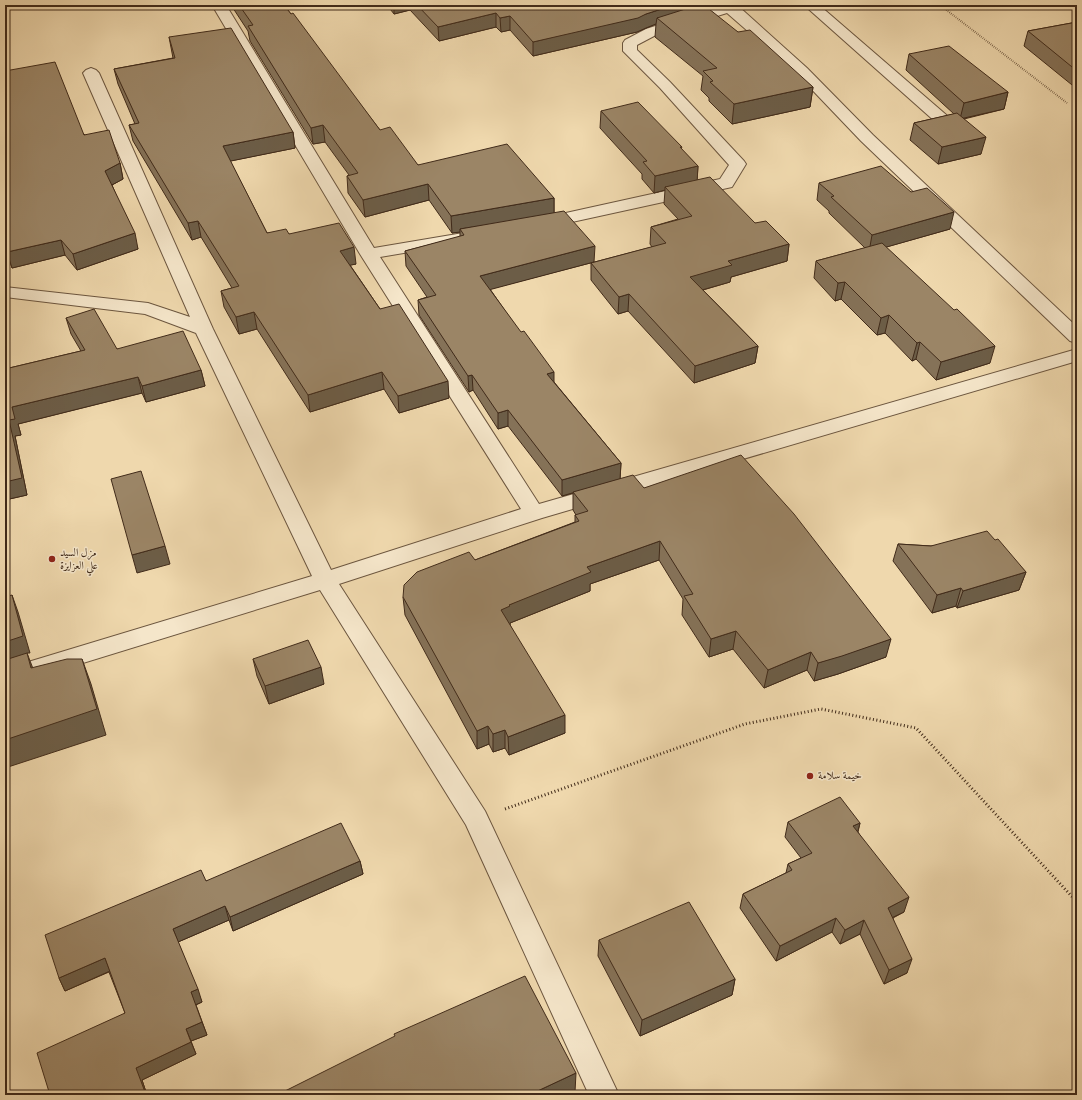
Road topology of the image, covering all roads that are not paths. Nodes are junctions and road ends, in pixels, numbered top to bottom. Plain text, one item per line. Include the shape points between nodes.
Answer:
1 (219, 5) edge
2 (811, 5) edge
3 (729, 6) edge
4 (91, 73) dead end
5 (945, 122) edge
6 (523, 227) edge
7 (485, 234) edge
8 (369, 254) junction
9 (5, 292) edge
10 (204, 329) junction
11 (1077, 337) edge
12 (1077, 355) edge
13 (534, 513) junction
14 (325, 580) junction
15 (5, 678) edge
16 (604, 1095) edge

1 - 8 street
2 - 5 street
3 - 6 street via 651,32 630,43 630,50 738,164 726,183
3 - 11 street via 802,71 867,138
4 - 10 street
7 - 8 street
8 - 13 street
9 - 10 street via 148,309
10 - 14 street
12 - 13 street
13 - 14 street
14 - 15 street
14 - 16 street via 476,819

